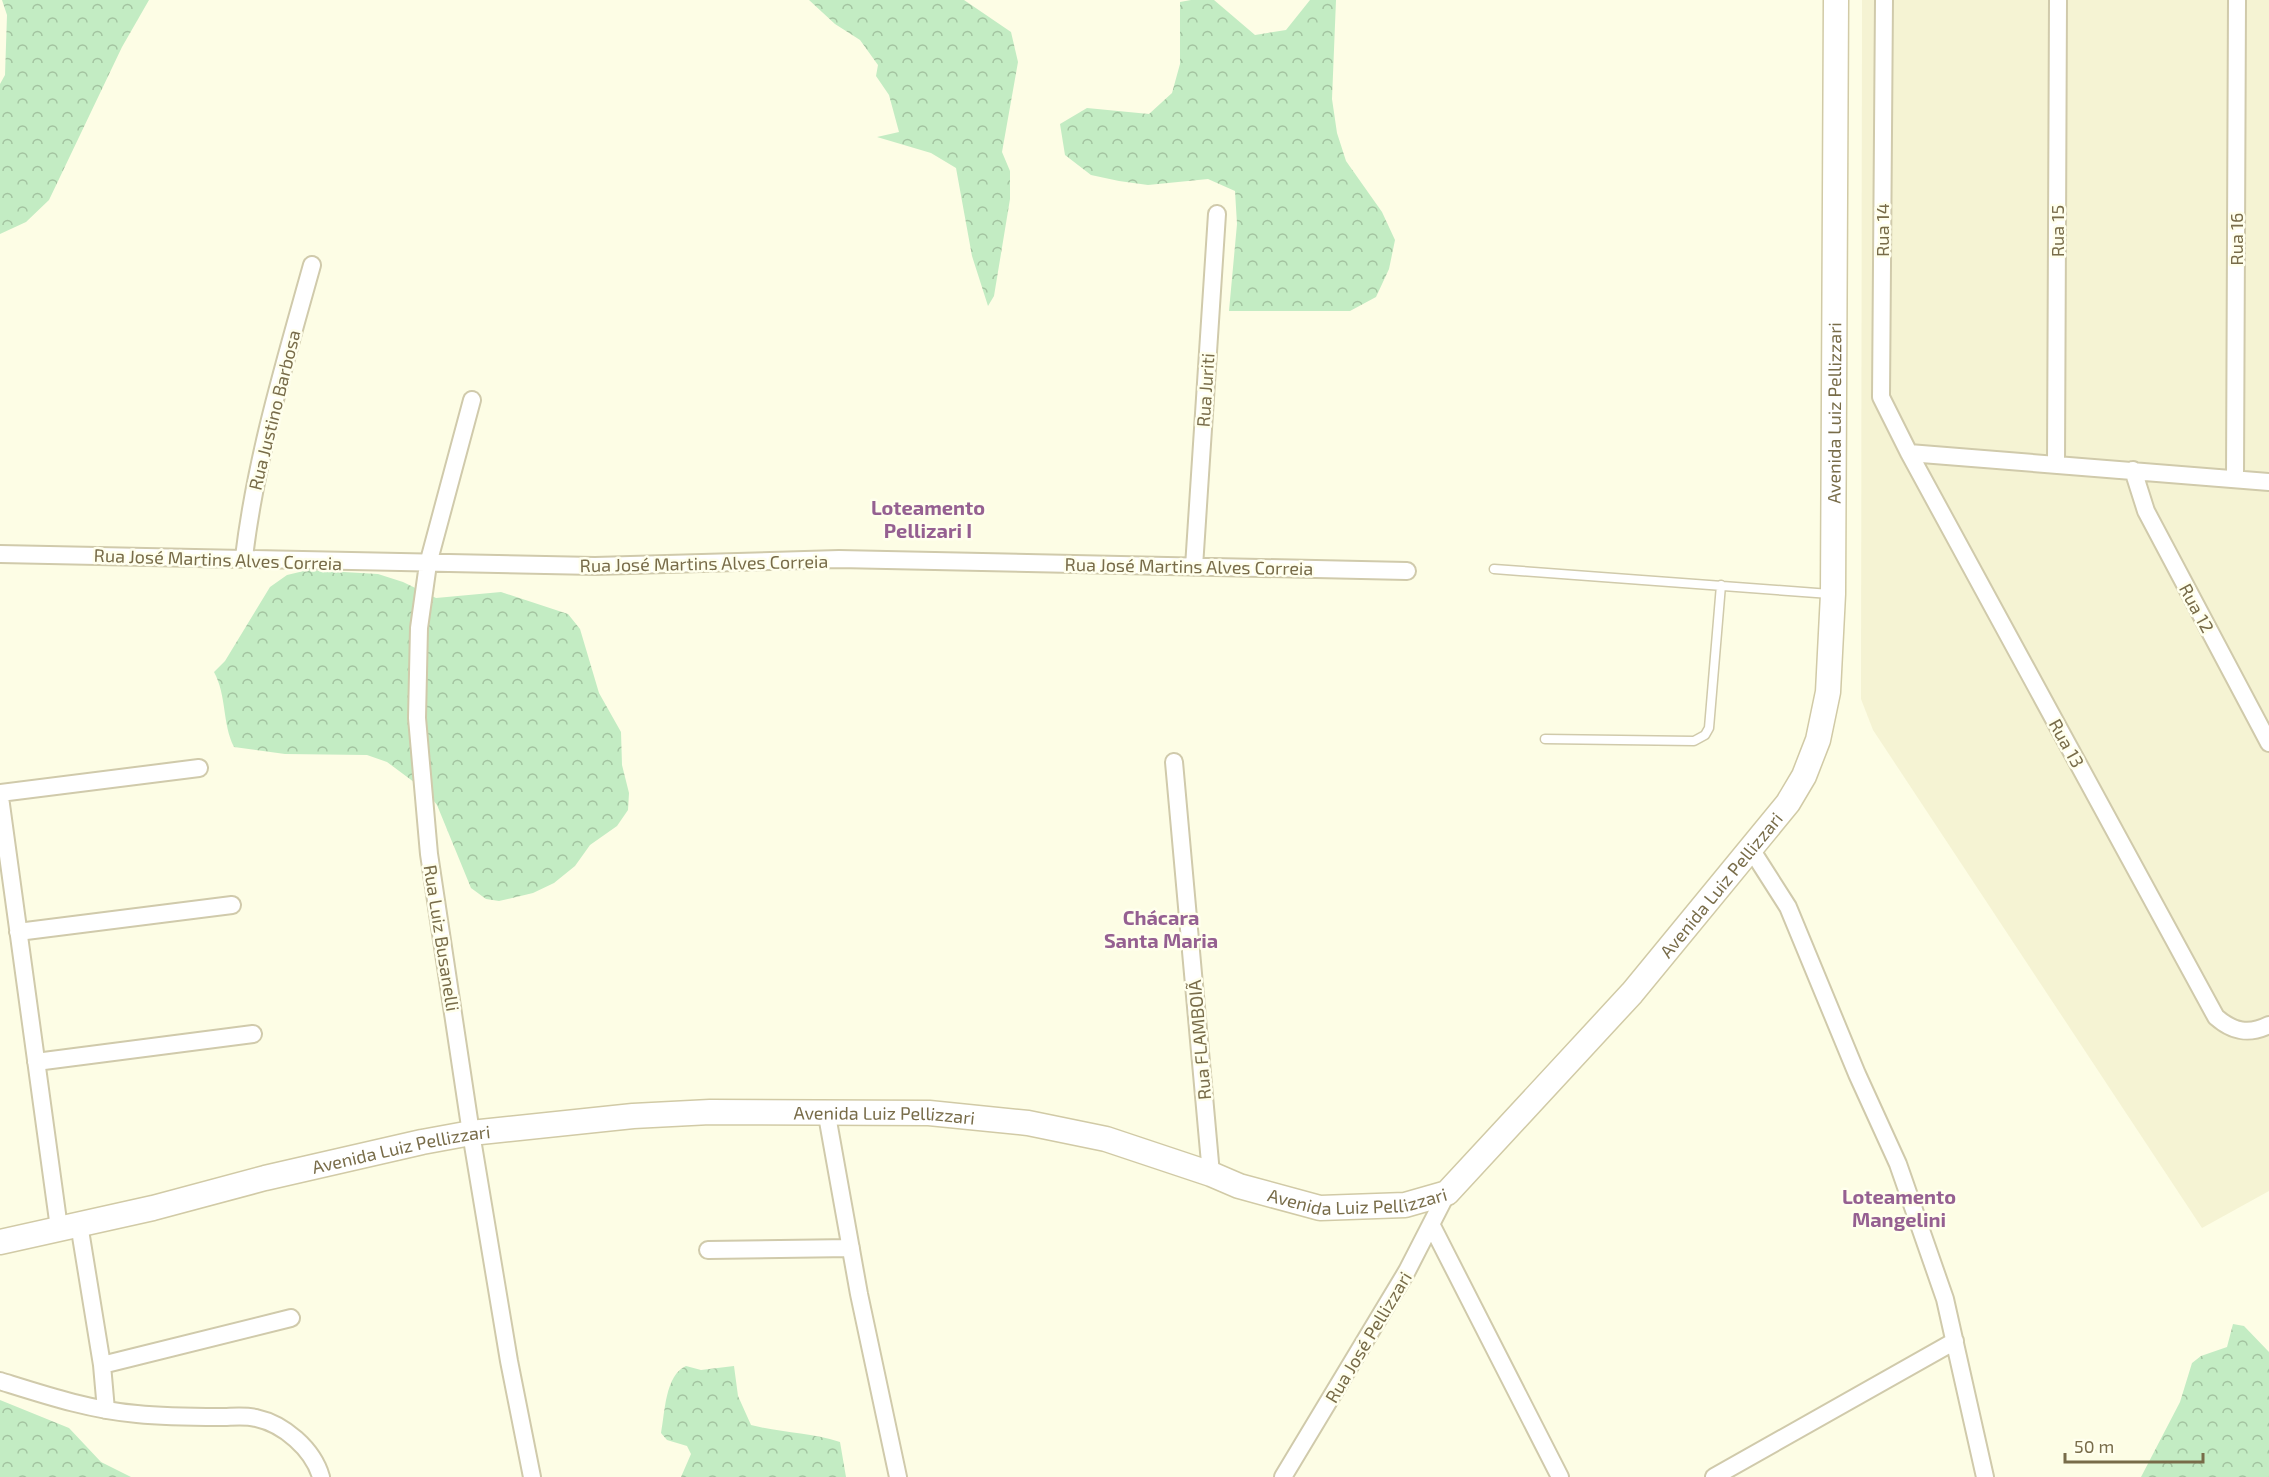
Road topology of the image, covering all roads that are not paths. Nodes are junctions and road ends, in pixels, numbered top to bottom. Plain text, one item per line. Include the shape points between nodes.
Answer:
1 (1836, 0) edge
2 (1884, 0) edge
3 (2058, 0) edge
4 (2237, 0) edge
5 (1216, 214) dead end
6 (312, 265) dead end
7 (472, 400) dead end
8 (1909, 453) junction
9 (2056, 463) junction
10 (2133, 470) junction
11 (2235, 478) junction
12 (2269, 482) edge
13 (0, 554) edge
14 (244, 557) junction
15 (428, 564) junction
16 (1194, 567) junction
17 (1494, 569) dead end
18 (1407, 571) dead end
19 (1721, 585) junction
20 (1833, 594) junction
21 (1545, 739) dead end
22 (2269, 743) edge
23 (1174, 762) dead end
24 (199, 768) dead end
25 (0, 795) edge
26 (1751, 849) junction
27 (232, 905) dead end
28 (18, 932) junction
29 (2269, 1025) edge
30 (253, 1034) dead end
31 (36, 1062) junction
32 (826, 1110) junction
33 (471, 1132) junction
34 (1211, 1174) junction
35 (1447, 1194) junction
36 (69, 1226) junction
37 (1432, 1226) junction
38 (0, 1242) edge
39 (851, 1248) junction
40 (708, 1250) dead end
41 (291, 1318) dead end
42 (1954, 1341) junction
43 (102, 1365) junction
44 (0, 1381) edge
45 (106, 1410) junction
46 (321, 1477) edge
47 (532, 1477) edge
48 (898, 1477) edge
49 (1283, 1477) edge
50 (1560, 1477) edge
51 (1714, 1477) edge
52 (1985, 1477) edge

1 - 20 main road, Avenida Luiz Pellizzari
2 - 8 street, Rua 14 via 1881,396
3 - 9 street, Rua 15
4 - 11 street, Rua 16
5 - 16 street, Rua Juriti
6 - 14 street, Rua Justino Barbosa via 251,494
7 - 15 street, Rua Luiz Busanelli
8 - 9 street
8 - 29 street, Rua 13 via 2216,1017 2230,1029 2255,1032
9 - 10 street
10 - 11 street
10 - 22 street, Rua 12 via 2145,511
11 - 12 street
13 - 14 street, Rua José Martins Alves Correia
14 - 15 street, Rua José Martins Alves Correia
15 - 16 street, Rua José Martins Alves Correia via 595,566 839,559
15 - 33 street, Rua Luiz Busanelli via 419,628 417,718 429,854
16 - 18 street, Rua José Martins Alves Correia
17 - 19 lane
19 - 20 lane
19 - 21 lane via 1706,735 1694,741
20 - 26 main road, Avenida Luiz Pellizzari via 1828,692 1818,740 1788,803
23 - 34 street, Rua FLAMBOIÃ
24 - 25 street
25 - 28 street
26 - 35 main road, Avenida Luiz Pellizzari via 1632,993
26 - 42 street via 1788,907 1898,1164 1945,1299
27 - 28 street
28 - 31 street
30 - 31 street
31 - 36 street
32 - 33 main road, Avenida Luiz Pellizzari via 633,1116
32 - 34 main road, Avenida Luiz Pellizzari via 929,1113 1029,1123 1106,1139
32 - 39 street
33 - 36 main road, Avenida Luiz Pellizzari
33 - 47 street, Rua Luiz Busanelli
34 - 35 main road, Avenida Luiz Pellizzari via 1239,1186 1320,1208 1405,1205
35 - 37 street, Rua José Pellizzari
36 - 38 main road, Avenida Luiz Pellizzari
36 - 43 street
37 - 49 street, Rua José Pellizzari
37 - 50 street
39 - 40 street
39 - 48 street
41 - 43 street
42 - 51 street
42 - 52 street
43 - 45 street
44 - 45 street via 71,1404
45 - 46 street via 255,1418 277,1425 291,1435 307,1452

